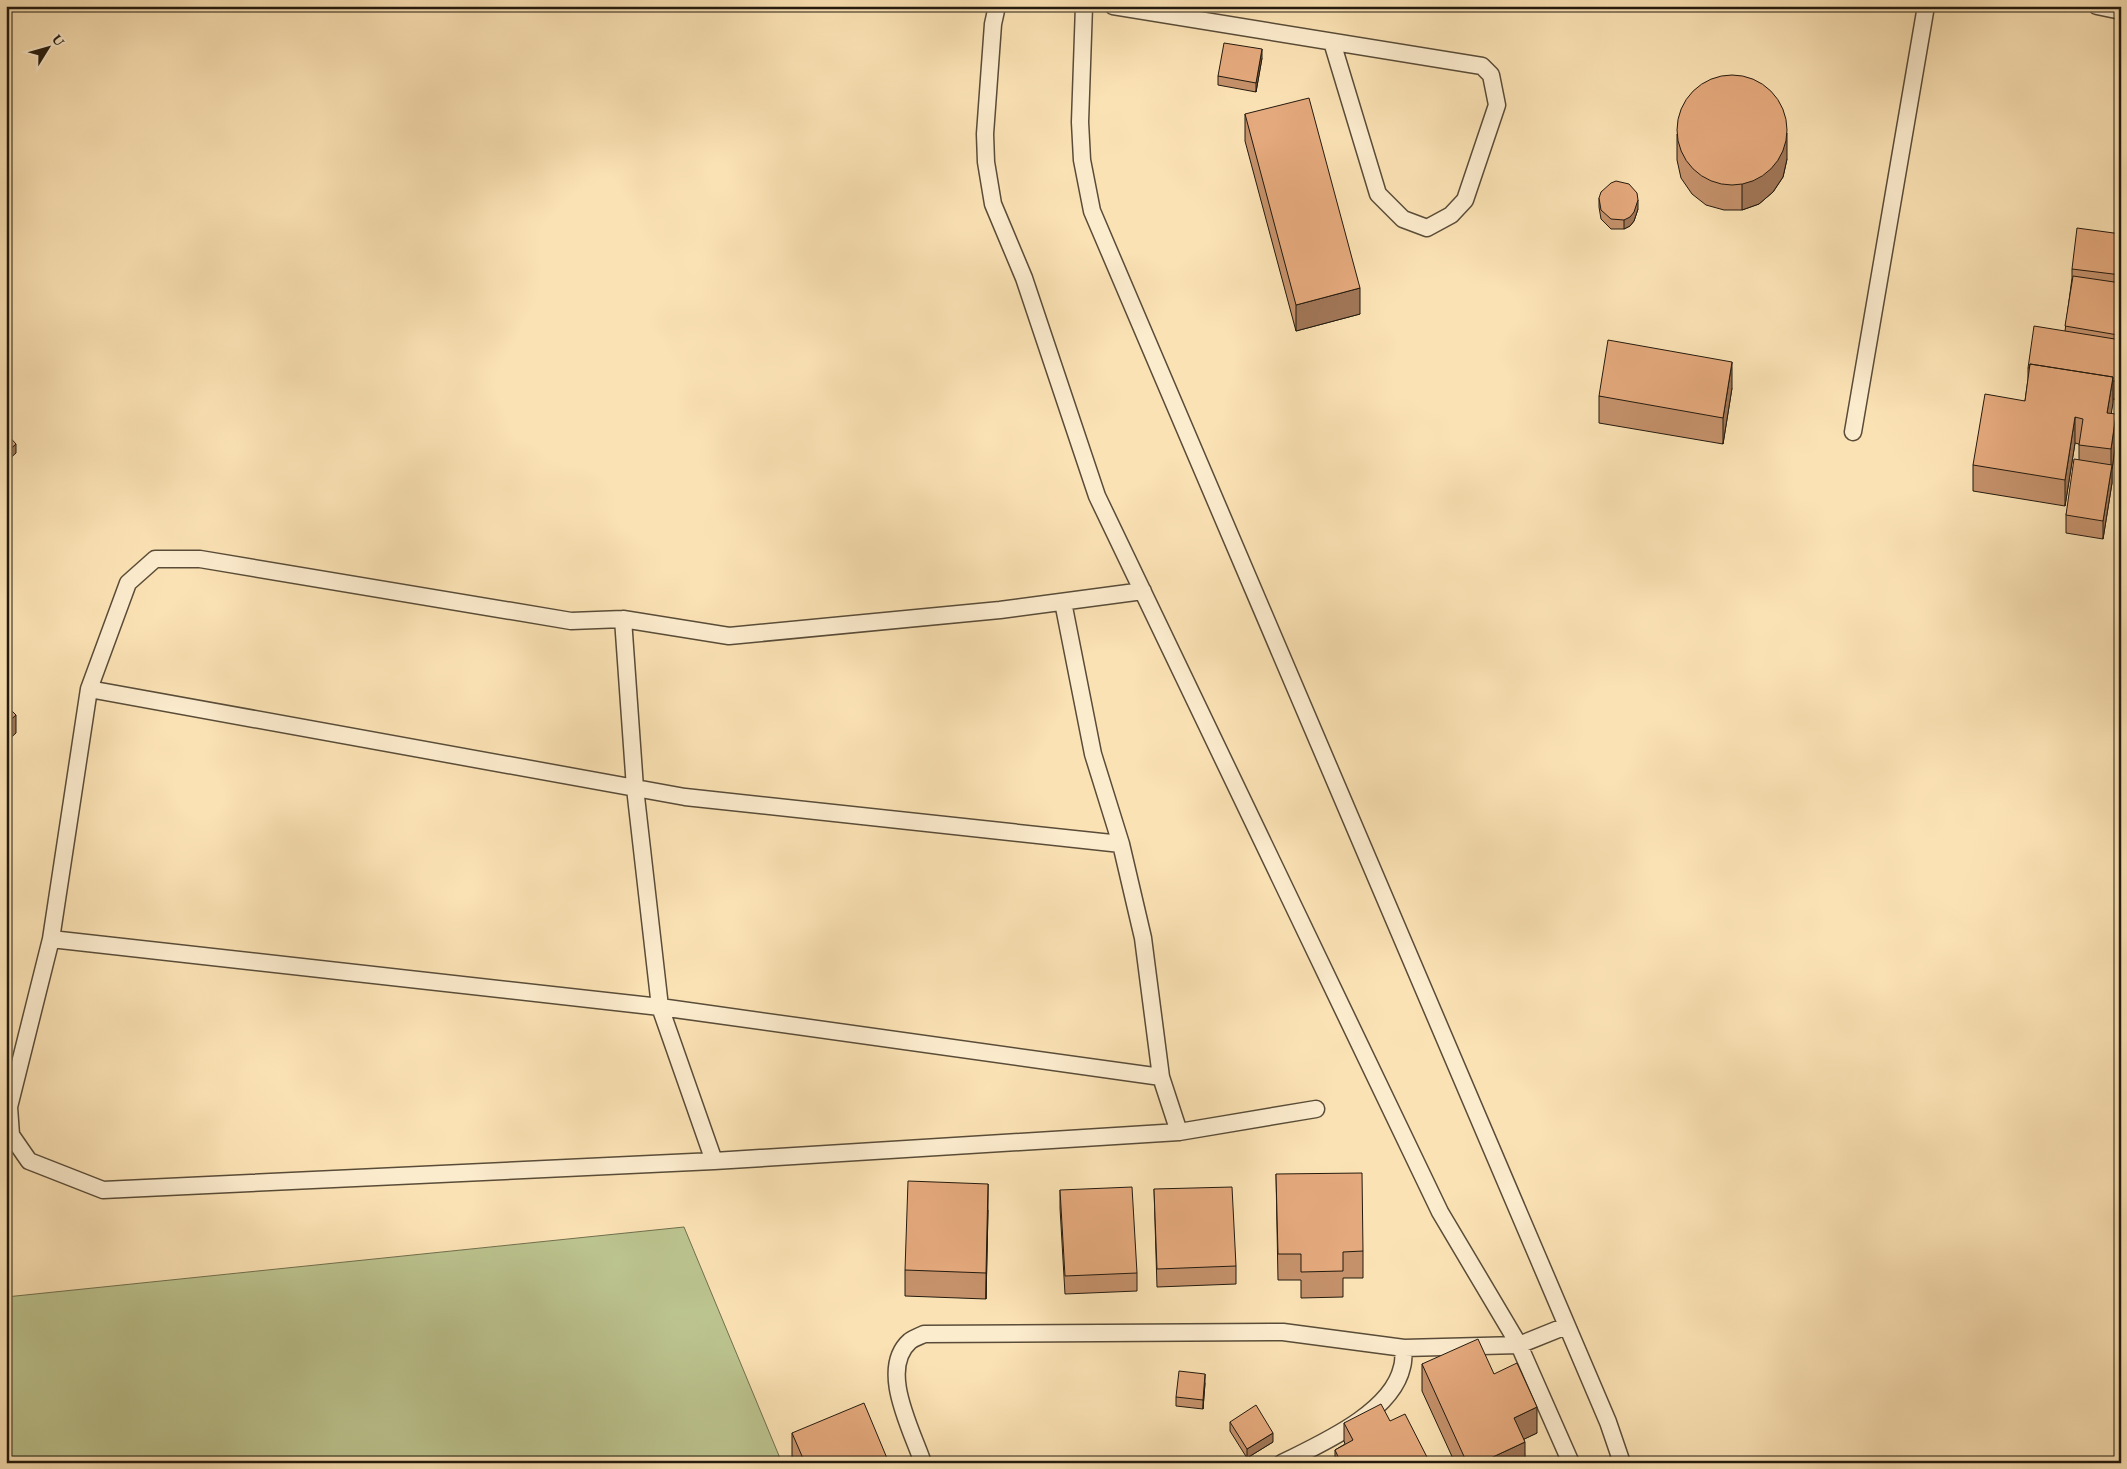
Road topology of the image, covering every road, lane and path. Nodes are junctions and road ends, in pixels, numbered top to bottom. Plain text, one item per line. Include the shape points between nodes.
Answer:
1 (997, 6) edge
2 (1084, 6) edge
3 (1113, 6) edge
4 (1926, 6) edge
5 (2097, 6) edge
6 (2121, 11) edge
7 (1332, 42) junction
8 (1853, 432) dead end
9 (1143, 591) junction
10 (1063, 602) junction
11 (623, 619) junction
12 (89, 689) junction
13 (635, 788) junction
14 (1121, 844) junction
15 (51, 939) junction
16 (660, 1007) junction
17 (1160, 1077) junction
18 (1316, 1109) dead end
19 (1179, 1132) junction
20 (714, 1161) junction
21 (1566, 1326) junction
22 (1519, 1345) junction
23 (1404, 1348) junction
24 (923, 1463) edge
25 (1282, 1463) edge
26 (1571, 1463) edge
27 (1622, 1463) edge

1 - 9 lane via 985,134 993,204 1024,278 1097,496
2 - 21 lane via 1080,122 1082,160 1092,211
3 - 7 lane
4 - 8 lane
5 - 6 lane
7 - 7 lane via 1482,66 1491,75 1496,105 1465,200 1451,215 1427,228 1403,219 1378,194
9 - 10 lane
9 - 22 lane via 1440,1212
10 - 11 lane via 729,636
10 - 14 lane via 1093,754
11 - 12 lane via 571,621 200,559 155,559 128,584
11 - 13 lane
12 - 13 lane
12 - 15 lane
13 - 14 lane via 685,797
13 - 16 lane
14 - 17 lane via 1143,938
15 - 16 lane
15 - 20 lane via 9,1107 11,1134 29,1161 103,1190
16 - 17 lane
16 - 20 lane
17 - 19 lane
18 - 19 lane
19 - 20 lane
21 - 22 lane
21 - 27 lane via 1608,1422
22 - 23 lane
22 - 26 lane
23 - 24 lane via 1283,1332 924,1334 910,1341 900,1354 896,1370 897,1389
23 - 25 lane via 1402,1368 1393,1387 1368,1416

